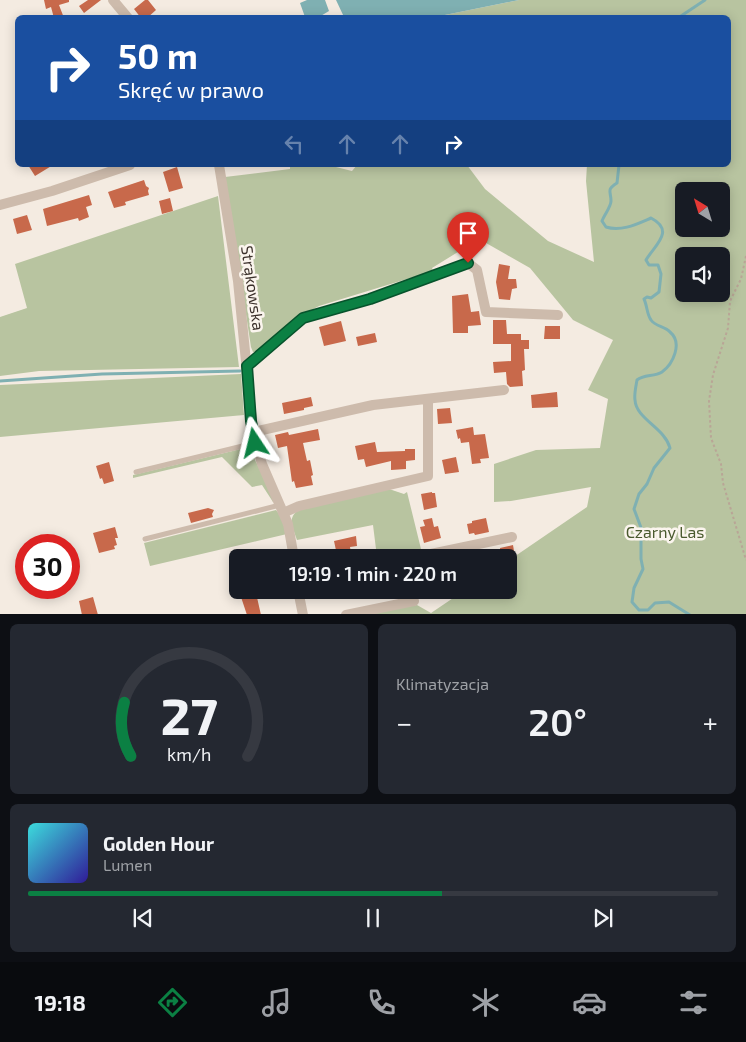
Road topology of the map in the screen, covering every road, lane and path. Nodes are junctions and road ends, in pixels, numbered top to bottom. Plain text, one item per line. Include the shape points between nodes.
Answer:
1 (113, 0) edge
2 (126, 15) edge
3 (124, 167) edge
4 (219, 167) edge
5 (0, 205) edge
6 (746, 256) edge
7 (558, 315) dead end
8 (247, 366) junction
9 (504, 390) dead end
10 (428, 399) junction
11 (253, 432) junction
12 (255, 443) junction
13 (136, 472) dead end
14 (282, 509) junction
15 (512, 537) dead end
16 (145, 539) dead end
17 (293, 549) edge
18 (455, 549) edge
19 (746, 560) edge
20 (300, 599) edge
21 (414, 601) dead end
22 (303, 614) edge
23 (346, 614) edge

1 - 2 street
3 - 5 street
4 - 8 street, Strąkowska via 238,282
6 - 19 path via 741,279 730,301 729,324 713,375 709,401 712,441
7 - 8 street via 486,312 477,270 468,263 370,299 303,318
8 - 11 street, Strąkowska
9 - 10 street
10 - 11 street via 373,405
10 - 14 street via 428,476
11 - 12 street, Strąkowska
12 - 13 lane
12 - 14 street, Strąkowska
14 - 16 lane
14 - 17 street, Strąkowska
15 - 18 street
20 - 22 street
21 - 23 street

